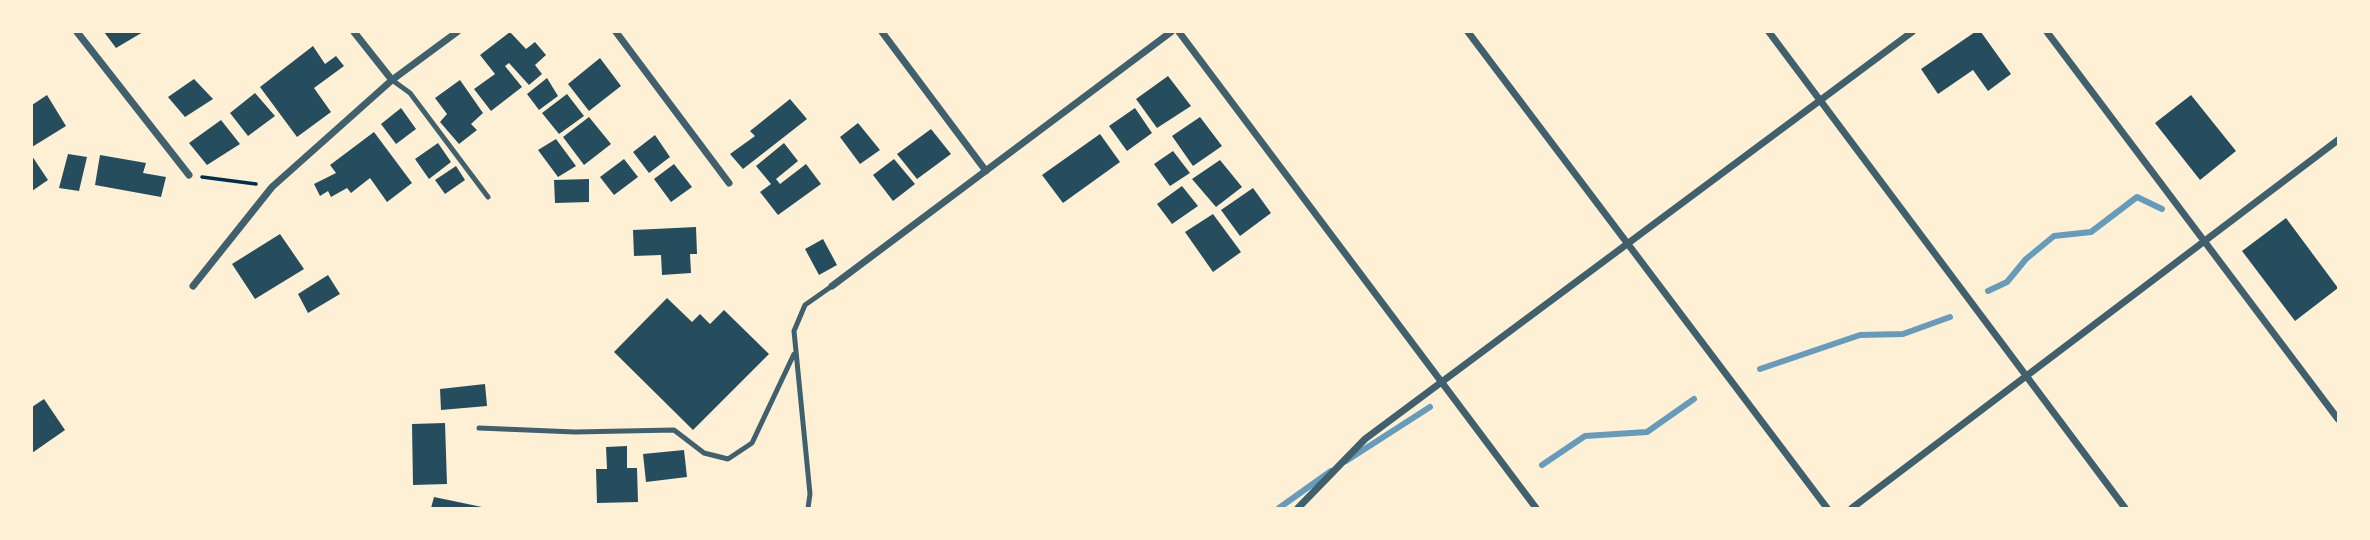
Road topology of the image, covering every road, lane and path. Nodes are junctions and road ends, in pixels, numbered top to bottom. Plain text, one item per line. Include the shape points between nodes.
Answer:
1 (77, 32) edge
2 (354, 32) edge
3 (457, 32) edge
4 (616, 32) edge
5 (882, 32) edge
6 (1171, 32) edge
7 (1179, 32) edge
8 (1468, 32) edge
9 (1769, 32) edge
10 (1912, 32) edge
11 (2048, 32) edge
12 (392, 80) junction
13 (1820, 100) junction
14 (2339, 140) edge
15 (986, 171) junction
16 (189, 175) joint
17 (729, 183) dead end
18 (272, 187) junction
19 (488, 197) dead end
20 (2205, 241) junction
21 (1628, 244) junction
22 (193, 286) dead end
23 (832, 286) joint
24 (794, 354) junction
25 (2026, 376) junction
26 (1442, 383) junction
27 (2339, 419) edge
28 (479, 428) dead end
29 (808, 509) edge
30 (1298, 509) edge
31 (1536, 509) edge
32 (1827, 509) edge
33 (1852, 509) edge
34 (2125, 509) edge

1 - 16 street
2 - 12 street
3 - 12 street
4 - 17 street
5 - 15 street
6 - 15 street
7 - 26 street
8 - 21 street
9 - 13 street
10 - 13 street
11 - 20 street
12 - 18 street
12 - 19 lane via 410,93
13 - 21 street
13 - 25 street
14 - 20 street
15 - 23 street
16 - 18 path
18 - 22 street
20 - 25 street
20 - 27 street
21 - 26 street
21 - 32 street
23 - 24 lane via 806,305 794,331
24 - 28 lane via 752,443 728,459 704,453 674,430
24 - 29 lane
25 - 33 street
25 - 34 street
26 - 30 street via 1365,439
26 - 31 street

